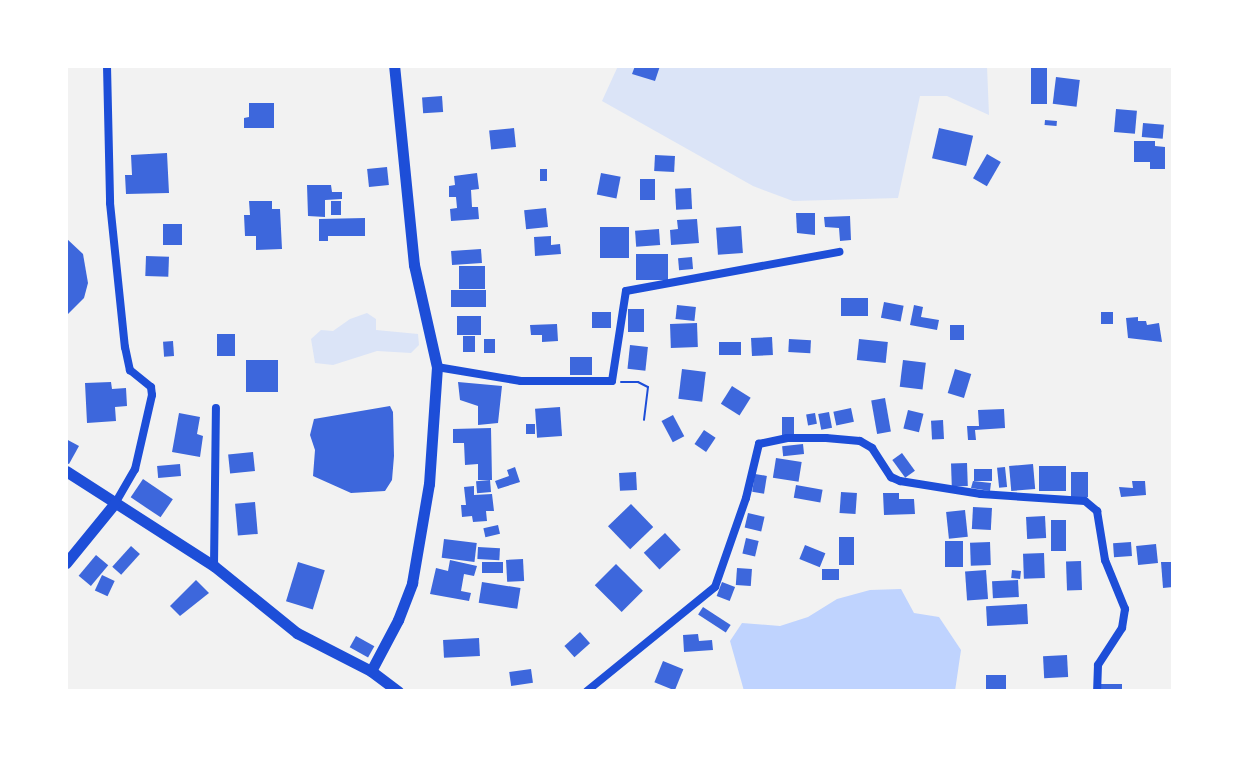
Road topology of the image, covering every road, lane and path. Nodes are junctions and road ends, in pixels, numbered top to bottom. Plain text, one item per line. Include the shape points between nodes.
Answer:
1 (107, 66) edge
2 (394, 66) edge
3 (839, 252) dead end
4 (437, 367) junction
5 (612, 381) junction
6 (216, 408) dead end
7 (644, 420) dead end
8 (66, 471) edge
9 (115, 503) junction
10 (66, 563) edge
11 (214, 566) junction
12 (371, 671) junction
13 (398, 691) edge
14 (587, 691) edge
15 (1097, 691) edge

1 - 9 street via 110,203 125,347 130,370 151,387 152,395 135,469
2 - 4 main road via 414,265
3 - 5 street via 626,291
4 - 5 street via 521,381
4 - 12 main road via 429,484 412,583
5 - 7 path via 646,384
6 - 11 street
8 - 9 main road
9 - 10 main road
9 - 11 main road
11 - 12 main road via 297,633
12 - 13 main road
14 - 15 street via 715,587 759,444 787,438 860,441 900,481 981,494 1085,501 1097,511 1105,560 1125,609 1122,628 1098,665

